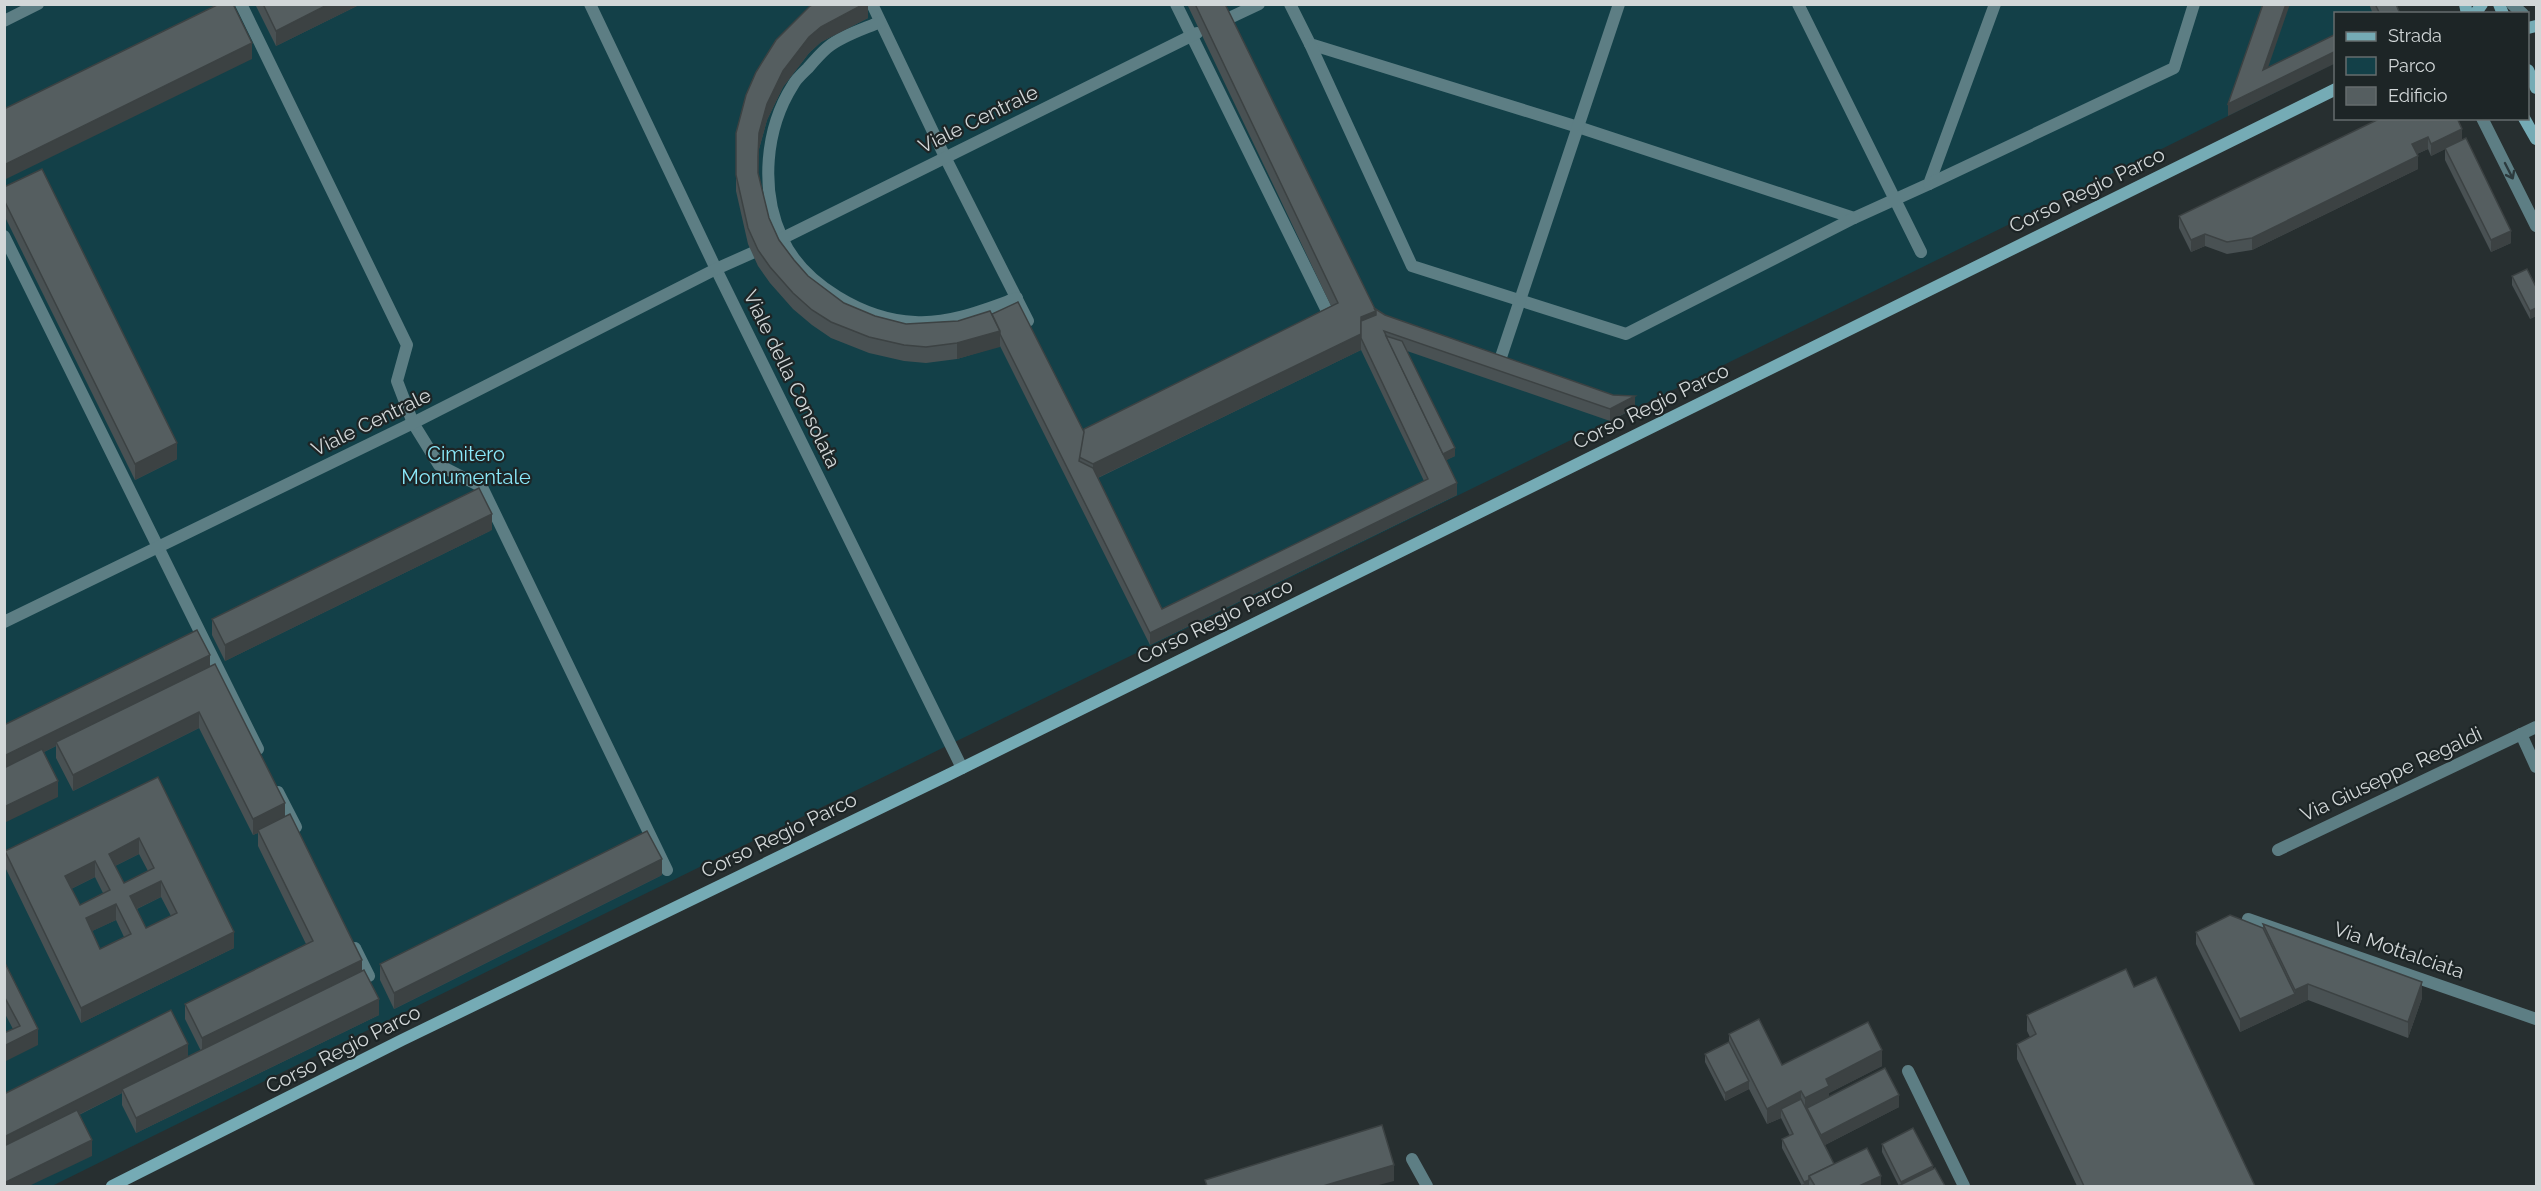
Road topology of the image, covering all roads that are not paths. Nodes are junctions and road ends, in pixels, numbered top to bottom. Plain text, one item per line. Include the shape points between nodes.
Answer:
1 (38, 4) edge
2 (241, 4) edge
3 (590, 4) edge
4 (872, 4) edge
5 (1176, 4) edge
6 (1259, 4) edge
7 (1290, 4) edge
8 (1619, 4) edge
9 (1798, 4) edge
10 (1995, 4) edge
11 (2194, 4) edge
12 (1225, 20) edge
13 (4, 21) edge
14 (880, 22) junction
15 (1196, 34) junction
16 (1310, 44) junction
17 (2529, 72) edge
18 (2536, 88) edge
19 (2334, 90) edge
20 (2483, 120) edge
21 (2525, 120) edge
22 (1578, 127) junction
23 (2536, 139) edge
24 (945, 158) junction
25 (1929, 184) junction
26 (1894, 199) junction
27 (1854, 218) junction
28 (2536, 226) edge
29 (4, 236) edge
30 (778, 241) junction
31 (1921, 252) dead end
32 (752, 253) edge
33 (716, 269) junction
34 (1017, 298) junction
35 (1520, 300) junction
36 (1308, 325) edge
37 (1032, 330) edge
38 (1501, 357) edge
39 (413, 423) junction
40 (158, 548) junction
41 (4, 622) edge
42 (2536, 726) edge
43 (2521, 734) junction
44 (264, 763) edge
45 (2536, 767) edge
46 (962, 768) junction
47 (274, 783) edge
48 (299, 834) edge
49 (2278, 850) dead end
50 (667, 870) dead end
51 (2248, 919) edge
52 (349, 936) edge
53 (369, 976) edge
54 (2536, 1019) edge
55 (1908, 1071) dead end
56 (1412, 1159) dead end
57 (112, 1186) edge
58 (1427, 1186) edge
59 (1964, 1186) edge

1 - 13 street
2 - 39 street via 407,345 397,381
3 - 33 street, Viale della Consolata
4 - 14 street
5 - 15 street
6 - 12 street
7 - 16 street
8 - 22 street
9 - 26 street
10 - 25 street
11 - 25 street via 2174,68
14 - 24 street
14 - 30 street via 829,46 793,84 774,125 768,165
15 - 24 street, Viale Centrale
15 - 36 street via 1329,315
16 - 22 street
16 - 35 street via 1412,266
17 - 18 street
19 - 46 street, Corso Regio Parco
20 -> 28 street
21 - 23 street
22 - 27 street
22 - 35 street
24 - 30 street, Viale Centrale
24 - 34 street
25 - 26 street
26 - 27 street
26 - 31 street
27 - 35 street via 1626,334
29 - 40 street
30 - 34 street via 808,275 839,298 874,315 915,322 964,318
32 - 33 street, Viale Centrale
33 - 39 street, Viale Centrale
33 - 46 street, Viale della Consolata
34 - 37 street
35 - 38 street
39 - 40 street, Viale Centrale
39 - 50 street via 439,465 482,487
40 - 41 street, Viale Centrale
40 - 44 street
42 - 43 street, Via Giuseppe Regaldi
43 - 45 street
43 - 49 street, Via Giuseppe Regaldi
46 - 57 street, Corso Regio Parco
47 - 48 street
51 - 54 street, Via Mottalciata
52 - 53 street
55 - 59 street
56 - 58 street

